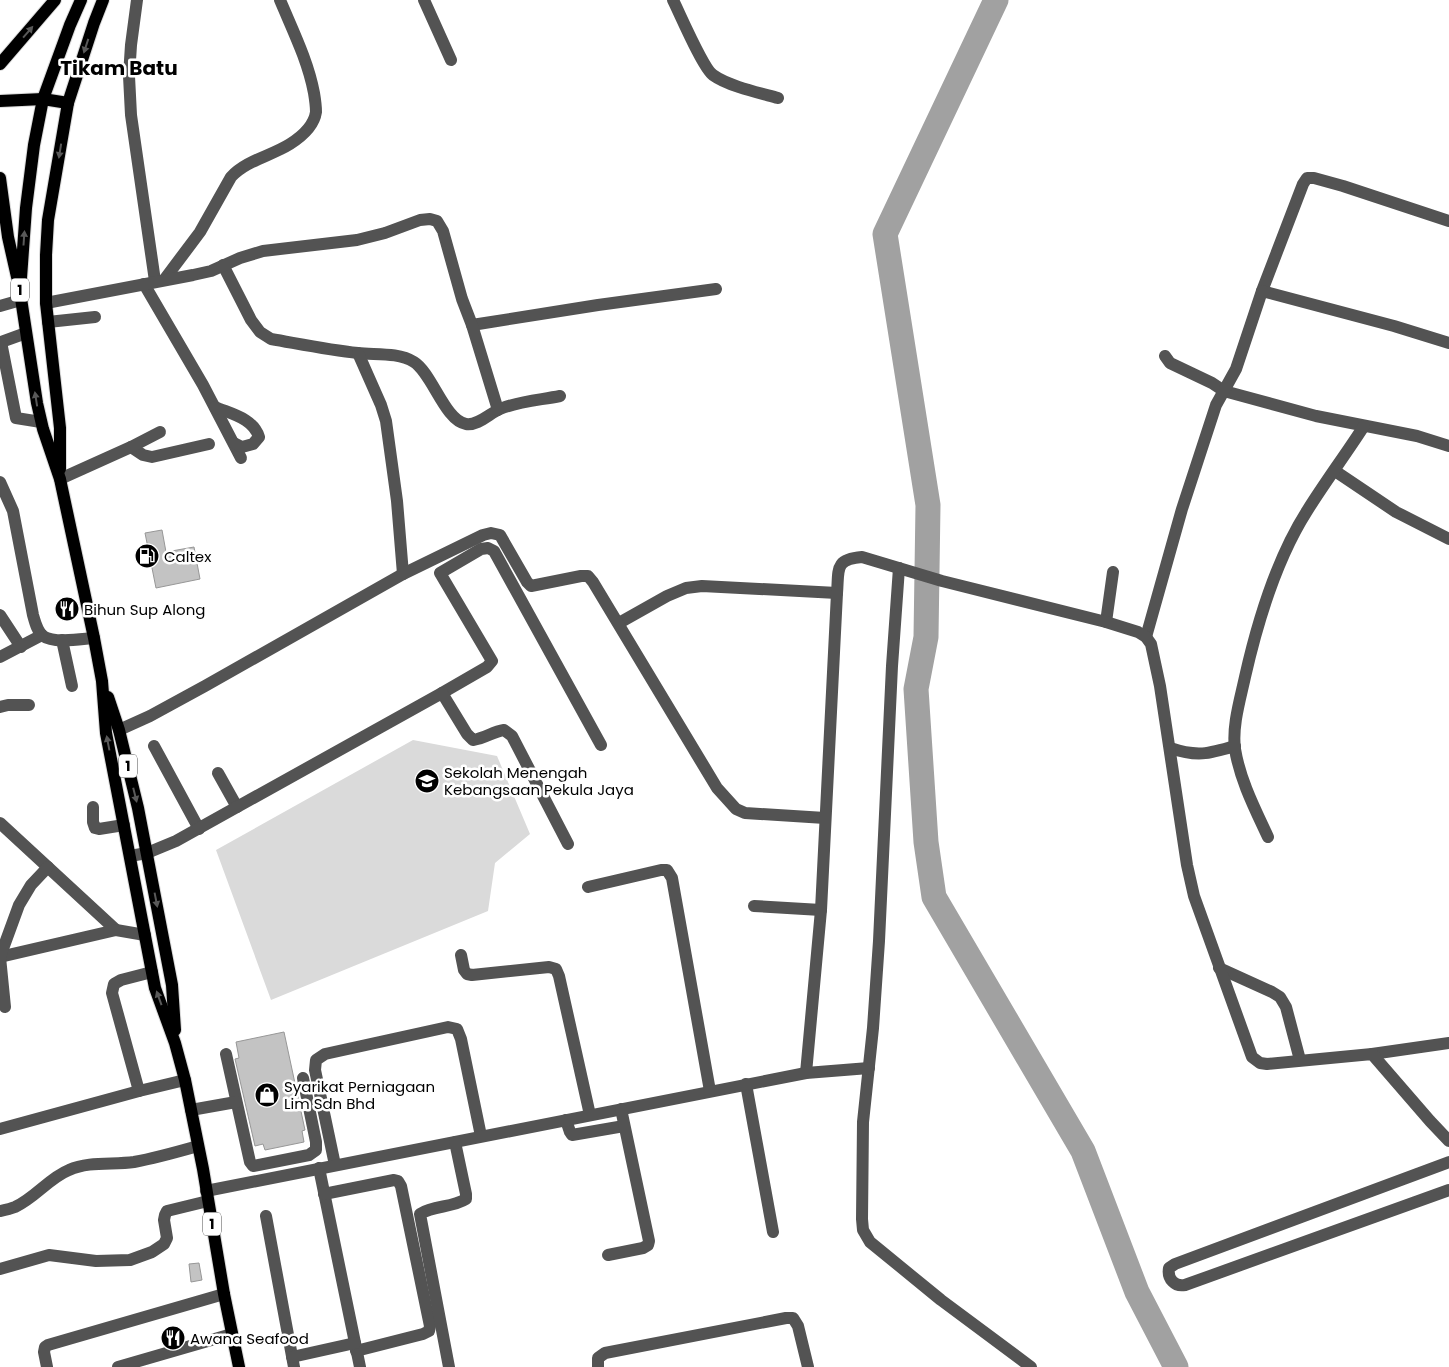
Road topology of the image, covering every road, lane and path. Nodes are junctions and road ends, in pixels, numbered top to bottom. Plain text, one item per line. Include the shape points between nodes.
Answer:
1 (55, 0) edge
2 (81, 0) edge
3 (104, 0) edge
4 (137, 0) edge
5 (280, 0) edge
6 (424, 0) edge
7 (673, 0) edge
8 (451, 60) dead end
9 (0, 64) edge
10 (43, 98) junction
11 (778, 98) dead end
12 (0, 101) edge
13 (68, 103) junction
14 (0, 178) edge
15 (1449, 221) edge
16 (223, 265) junction
17 (154, 282) junction
18 (716, 289) dead end
19 (1262, 291) junction
20 (21, 296) junction
21 (46, 303) junction
22 (0, 306) edge
23 (95, 317) dead end
24 (48, 322) junction
25 (472, 325) junction
26 (26, 333) junction
27 (1449, 343) edge
28 (358, 353) junction
29 (1165, 356) dead end
30 (1224, 391) junction
31 (560, 396) dead end
32 (215, 407) junction
33 (498, 410) junction
34 (41, 422) junction
35 (1364, 426) junction
36 (160, 432) dead end
37 (234, 443) junction
38 (208, 444) dead end
39 (1449, 446) edge
40 (131, 447) junction
41 (242, 458) dead end
42 (1335, 471) junction
43 (60, 479) junction
44 (0, 482) edge
45 (1449, 539) edge
46 (898, 568) junction
47 (1113, 572) dead end
48 (403, 574) junction
49 (837, 593) junction
50 (0, 615) edge
51 (1106, 622) junction
52 (620, 623) junction
53 (42, 635) junction
54 (1146, 637) junction
55 (94, 638) junction
56 (62, 640) junction
57 (21, 647) junction
58 (0, 657) edge
59 (102, 681) junction
60 (72, 686) dead end
61 (442, 693) junction
62 (29, 706) dead end
63 (0, 707) edge
64 (119, 730) junction
65 (601, 745) dead end
66 (154, 746) dead end
67 (1235, 746) junction
68 (1170, 748) junction
69 (218, 773) dead end
70 (93, 807) dead end
71 (237, 807) junction
72 (825, 818) junction
73 (0, 824) edge
74 (124, 826) junction
75 (199, 829) junction
76 (1268, 837) dead end
77 (568, 844) dead end
78 (147, 853) junction
79 (130, 856) junction
80 (48, 867) junction
81 (588, 887) dead end
82 (754, 906) dead end
83 (821, 910) junction
84 (116, 930) junction
85 (145, 935) junction
86 (461, 955) dead end
87 (0, 957) edge
88 (1219, 968) junction
89 (152, 972) junction
90 (5, 1007) dead end
91 (175, 1043) junction
92 (1449, 1043) edge
93 (226, 1054) dead end
94 (1372, 1054) junction
95 (1300, 1060) junction
96 (869, 1068) junction
97 (806, 1073) junction
98 (303, 1078) dead end
99 (185, 1080) junction
100 (746, 1084) junction
101 (139, 1091) junction
102 (710, 1091) junction
103 (236, 1102) junction
104 (621, 1109) junction
105 (191, 1110) junction
106 (590, 1115) junction
107 (566, 1120) junction
108 (624, 1126) junction
109 (0, 1129) edge
110 (482, 1136) junction
111 (1449, 1141) edge
112 (455, 1142) junction
113 (198, 1146) junction
114 (1449, 1162) edge
115 (335, 1165) junction
116 (319, 1168) junction
117 (1449, 1190) edge
118 (324, 1194) junction
119 (207, 1196) junction
120 (0, 1212) edge
121 (266, 1216) dead end
122 (773, 1232) dead end
123 (608, 1256) dead end
124 (0, 1269) edge
125 (224, 1294) junction
126 (232, 1334) junction
127 (356, 1347) junction
128 (293, 1362) edge
129 (47, 1367) edge
130 (118, 1367) edge
131 (239, 1367) edge
132 (360, 1367) edge
133 (449, 1367) edge
134 (598, 1367) edge
135 (808, 1367) edge
136 (1031, 1367) edge

9 -> 1 main road
2 - 10 main road, 1
3 -> 13 main road, 1
4 - 17 street via 129,76 131,115
5 - 17 street via 312,82 316,113 311,126 281,150 237,170 200,232
6 - 8 street
7 - 11 street via 711,74
10 - 12 main road
10 - 13 main road
20 -> 10 main road, 1 via 28,190
13 -> 21 main road, 1 via 48,220
14 - 20 main road
15 - 19 street via 1343,186 1308,178
16 - 17 street via 193,275
16 - 25 street via 263,251 357,240 430,219 437,221 443,231
16 - 28 street via 260,332 272,339
17 - 21 street
17 - 32 street
18 - 25 street
19 - 27 street
19 - 30 street via 1236,369
20 - 22 street
20 - 26 main road, 1
21 - 24 main road, 1
23 - 24 street
24 - 43 main road, 1 via 60,428
25 - 33 street
34 -> 26 main road, 1
26 - 34 street via 2,342 16,418
28 - 33 street via 400,356 413,361 424,371 459,422 468,424 481,420
28 - 48 street via 386,421
29 - 30 street via 1170,363
30 - 35 street
30 - 54 street via 1216,405 1182,509
31 - 33 street via 516,403
32 - 37 street
32 - 37 street via 250,422 259,437 254,444 242,447
34 - 43 main road, 1
35 - 39 street
35 - 42 street
36 - 40 street
37 - 41 street
38 - 40 street via 152,457
40 - 43 street
42 - 45 street via 1396,512
42 - 67 street via 1306,511 1271,588 1254,640 1236,721
43 - 55 main road, 1
44 - 53 street via 13,511 33,615
46 - 49 street via 862,557 846,560 840,567
46 - 51 street
46 - 96 street via 879,941
47 - 51 street
48 - 52 street via 483,535 500,535 531,586 588,576
48 - 64 street via 150,716
49 - 52 street via 702,586 686,588
49 - 72 street
50 - 57 street
51 - 54 street
52 - 72 street via 717,788 736,809 746,813
53 - 56 street
53 - 57 street
54 - 68 street via 1151,644
55 - 56 street
55 - 59 main road, 1
56 - 60 street
57 - 58 street
59 - 64 main road, 1
74 -> 59 main road, 1 via 106,733
61 - 65 street via 492,661 440,572 488,548 494,550
61 - 71 street
61 - 77 street via 473,740 504,730 512,736
62 - 63 street
64 -> 78 main road, 1
66 - 75 street
67 - 68 street via 1197,754
67 - 76 street via 1239,770
68 - 88 street via 1187,865 1194,896
69 - 71 street
70 - 74 street via 95,828
71 - 75 street
72 - 83 street
73 - 80 street
74 - 79 main road, 1
75 - 78 street
78 - 79 street
78 -> 91 main road, 1 via 172,985
79 - 85 main road, 1
80 - 84 street
80 - 87 street via 31,885 19,905
81 - 102 street via 668,870
82 - 83 street
83 - 97 street
84 - 85 street
84 - 87 street
85 - 89 main road, 1
86 - 106 street via 467,974 472,975 556,969
87 - 90 street
88 - 95 street via 1280,997 1286,1007
88 - 95 street via 1252,1057 1268,1064
91 -> 89 main road, 1
89 - 101 street via 121,980 114,984 112,993
91 - 99 main road, 1
92 - 94 street
93 - 103 street
94 - 95 street
94 - 111 street
96 - 97 street
96 - 136 street via 863,1122 863,1230 870,1242 941,1300
97 - 100 street
98 - 103 street via 316,1142 316,1150 309,1155 253,1166
99 - 101 street
99 - 105 main road, 1
100 - 102 street
100 - 122 street
101 - 109 street
102 - 104 street
103 - 105 street
104 - 106 street
104 - 108 street
105 - 113 main road, 1
106 - 107 street
107 - 108 street via 572,1135
107 - 110 street
108 - 123 street via 648,1245
110 - 112 street
110 - 115 street via 461,1039 457,1029 448,1027 325,1054 316,1060 315,1070
112 - 115 street
112 - 133 street via 466,1199 420,1214
113 - 119 main road, 1
113 - 120 street via 133,1162 70,1169 16,1207
114 - 117 street via 1176,1264 1169,1268 1171,1278 1179,1286 1185,1285
115 - 116 street
116 - 118 street
116 - 119 street
118 - 127 street
118 - 127 street via 394,1180 401,1186 429,1331
119 - 124 street via 167,1211 164,1244 130,1260 49,1255
119 - 125 main road, 1
121 - 128 street
125 - 126 main road, 1
125 - 129 street via 48,1344 44,1352
126 - 130 street
126 - 131 main road, 1
127 - 128 street
127 - 132 street
134 - 135 street via 598,1358 605,1353 793,1318

